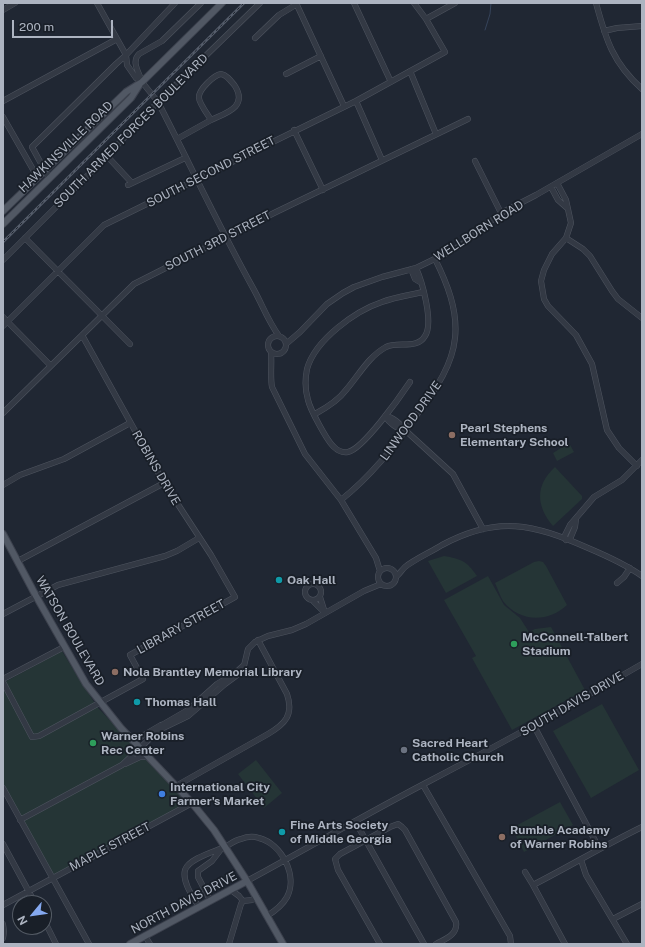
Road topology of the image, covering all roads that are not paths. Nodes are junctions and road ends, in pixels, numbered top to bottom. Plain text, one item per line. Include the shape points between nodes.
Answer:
1 (15, 3) edge
2 (97, 3) edge
3 (175, 3) edge
4 (202, 3) edge
5 (222, 3) edge
6 (260, 3) edge
7 (354, 3) edge
8 (414, 3) edge
9 (455, 3) edge
10 (596, 3) edge
11 (297, 4) edge
12 (3, 10) edge
13 (426, 19) junction
14 (642, 26) edge
15 (604, 31) junction
16 (255, 38) dead end
17 (117, 39) junction
18 (126, 56) junction
19 (321, 56) junction
20 (410, 71) junction
21 (286, 74) dead end
22 (142, 82) junction
23 (391, 82) junction
24 (642, 89) edge
25 (3, 101) edge
26 (356, 101) junction
27 (158, 102) junction
28 (344, 106) junction
29 (3, 118) edge
30 (468, 119) dead end
31 (211, 120) junction
32 (294, 130) junction
33 (436, 134) junction
34 (642, 134) edge
35 (177, 140) junction
36 (106, 156) junction
37 (186, 158) junction
38 (382, 160) junction
39 (475, 161) dead end
40 (45, 170) junction
41 (36, 178) junction
42 (49, 178) junction
43 (197, 180) junction
44 (557, 184) junction
45 (551, 187) junction
46 (323, 190) junction
47 (567, 208) junction
48 (3, 211) edge
49 (501, 213) junction
50 (3, 224) edge
51 (25, 238) junction
52 (226, 238) junction
53 (566, 238) junction
54 (434, 259) junction
55 (3, 260) edge
56 (413, 268) junction
57 (58, 271) junction
58 (424, 292) junction
59 (102, 315) junction
60 (3, 317) edge
61 (642, 318) edge
62 (8, 322) junction
63 (270, 324) junction
64 (3, 326) edge
65 (82, 336) junction
66 (271, 338) junction
67 (283, 340) junction
68 (130, 344) dead end
69 (271, 353) junction
70 (278, 355) junction
71 (50, 365) junction
72 (272, 368) junction
73 (410, 382) dead end
74 (3, 413) edge
75 (314, 414) junction
76 (385, 416) junction
77 (130, 423) junction
78 (406, 430) junction
79 (642, 460) edge
80 (637, 466) junction
81 (164, 483) junction
82 (3, 485) edge
83 (341, 500) junction
84 (483, 529) junction
85 (3, 534) edge
86 (199, 538) junction
87 (567, 538) junction
88 (376, 558) junction
89 (18, 561) junction
90 (405, 567) junction
91 (386, 568) junction
92 (630, 568) junction
93 (393, 570) junction
94 (380, 571) junction
95 (397, 576) junction
96 (642, 576) edge
97 (378, 579) junction
98 (617, 583) dead end
99 (381, 584) junction
100 (364, 591) junction
101 (36, 596) junction
102 (235, 597) joint
103 (320, 597) junction
104 (313, 601) junction
105 (325, 613) junction
106 (3, 614) edge
107 (258, 640) junction
108 (64, 647) junction
109 (642, 664) edge
110 (3, 680) edge
111 (100, 703) junction
112 (534, 726) junction
113 (160, 727) junction
114 (130, 738) junction
115 (140, 748) junction
116 (149, 757) junction
117 (122, 765) junction
118 (423, 784) junction
119 (176, 786) junction
120 (3, 788) edge
121 (192, 803) junction
122 (20, 820) junction
123 (355, 821) junction
124 (642, 827) edge
125 (366, 840) junction
126 (3, 844) edge
127 (224, 847) junction
128 (599, 848) junction
129 (285, 860) junction
130 (581, 860) junction
131 (525, 872) dead end
132 (53, 878) junction
133 (248, 881) junction
134 (533, 885) junction
135 (231, 890) junction
136 (29, 891) junction
137 (31, 895) edge
138 (257, 898) junction
139 (210, 900) junction
140 (243, 901) junction
141 (642, 904) edge
142 (3, 905) edge
143 (199, 907) junction
144 (267, 916) junction
145 (613, 919) junction
146 (3, 924) edge
147 (52, 935) edge
148 (145, 936) junction
149 (3, 938) edge
150 (56, 944) edge
151 (89, 944) edge
152 (130, 944) edge
153 (150, 944) edge
154 (229, 944) edge
155 (283, 944) edge
156 (380, 944) edge
157 (424, 944) edge
158 (436, 944) edge
159 (511, 944) edge
160 (565, 944) edge
161 (627, 944) edge

1 - 12 street
2 - 17 street
3 - 18 street
4 - 22 street via 162,41 136,56 135,65
5 - 22 main road, HAWKINSVILLE ROAD
6 - 27 street, SOUTH ARMED FORCES BOULEVARD
7 - 23 street
8 - 13 street
9 - 13 street
10 - 15 street
11 - 16 street via 273,20
11 - 19 street
13 - 20 street, SOUTH SECOND STREET via 445,52
14 - 15 street
15 - 24 street via 619,64
17 - 18 street
17 - 25 street
18 - 22 street via 127,65
18 - 40 street via 32,147
19 - 21 street
19 - 28 street
20 - 23 street, SOUTH SECOND STREET
20 - 33 street
22 - 27 street
22 - 40 main road, HAWKINSVILLE ROAD via 126,92
22 - 42 main road, HAWKINSVILLE ROAD via 131,98
23 - 26 street, SOUTH SECOND STREET
26 - 28 street, SOUTH SECOND STREET
26 - 38 street
27 - 35 street
27 - 36 street, SOUTH ARMED FORCES BOULEVARD
28 - 32 street, SOUTH SECOND STREET
29 - 41 street
30 - 33 street, SOUTH 3RD STREET
31 - 31 street via 231,110 239,101 235,87 221,74 216,75 200,93 199,98
31 - 35 street
32 - 43 street, SOUTH SECOND STREET
32 - 46 street
33 - 38 street, SOUTH 3RD STREET
34 - 44 street, WELLBORN ROAD
35 - 37 street
36 - 37 street via 130,184
36 - 51 street, SOUTH ARMED FORCES BOULEVARD
37 - 43 street
38 - 46 street, SOUTH 3RD STREET
39 - 49 street
40 - 41 main road, HAWKINSVILLE ROAD
40 - 42 street
41 - 48 main road, HAWKINSVILLE ROAD
42 - 50 main road, HAWKINSVILLE ROAD
43 - 52 street
43 - 57 street, SOUTH SECOND STREET via 104,225
44 - 45 street, WELLBORN ROAD
44 - 47 street via 566,200
45 - 47 street via 558,200
45 - 49 street, WELLBORN ROAD
46 - 52 street, SOUTH 3RD STREET
47 - 53 street via 570,223
49 - 54 street, WELLBORN ROAD via 461,245
51 - 55 street, SOUTH ARMED FORCES BOULEVARD
51 - 57 street
52 - 59 street, SOUTH 3RD STREET via 134,284
52 - 63 street
53 - 61 street via 590,256 618,299
53 - 80 street via 552,254 544,270 541,281 544,299 576,335 592,364 607,430 619,448
54 - 56 street, WELLBORN ROAD
54 - 78 street, LINWOOD DRIVE via 449,292 455,338 443,376
56 - 58 street via 420,278
56 - 67 street, WELLBORN ROAD via 376,278 343,293 327,304 296,334
57 - 59 street
57 - 62 street, SOUTH SECOND STREET
58 - 75 street via 428,321 425,337 419,343 388,346 378,352 345,392
58 - 75 street via 383,301 369,307 344,322 323,342 307,369 306,390
59 - 65 street, SOUTH 3RD STREET
59 - 68 street
60 - 62 street
62 - 64 street, SOUTH SECOND STREET
62 - 71 street
63 - 66 street
63 - 67 street
65 - 71 street, SOUTH 3RD STREET
65 - 77 street, ROBINS DRIVE
66 - 67 street
66 - 69 street via 267,345
67 - 70 street via 285,350
69 - 70 street
69 - 72 street
70 - 72 street
71 - 74 street, SOUTH 3RD STREET
72 - 83 street via 272,386 305,454
73 - 76 street
75 - 76 street via 331,444 339,452 345,453 355,448
76 - 78 street via 390,416
77 - 81 street, ROBINS DRIVE
77 - 82 street via 64,459 20,475
78 - 83 street, LINWOOD DRIVE via 380,464
78 - 84 street via 447,466
79 - 80 street
80 - 87 street via 622,480 594,497 570,525
81 - 86 street, ROBINS DRIVE
81 - 89 street
83 - 88 street
84 - 87 street via 520,526
84 - 90 street via 459,537
85 - 89 main road, WATSON BOULEVARD
86 - 101 street via 165,556 58,585
86 - 102 street, ROBINS DRIVE
87 - 92 street
88 - 91 street
88 - 94 street
89 - 101 main road, WATSON BOULEVARD
90 - 93 street
90 - 95 street
91 - 93 street
91 - 94 street
92 - 96 street
92 - 98 street
93 - 95 street
94 - 97 street
95 - 99 street via 392,585
97 - 99 street
97 - 100 street
99 - 100 street
100 - 105 street
101 - 106 street
101 - 108 main road, WATSON BOULEVARD
102 - 111 street, LIBRARY STREET via 130,655 143,679
103 - 104 street
103 - 104 street via 318,585 310,584 304,592 308,600
103 - 105 street
104 - 105 street
105 - 107 street via 302,626
107 - 113 street via 248,649 243,670 238,676 188,716
107 - 119 street via 287,694 290,703 287,718 277,729
108 - 110 street
108 - 111 main road, WATSON BOULEVARD
109 - 112 street, SOUTH DAVIS DRIVE
110 - 111 street via 32,737 39,736
111 - 114 main road, WATSON BOULEVARD
112 - 118 street, SOUTH DAVIS DRIVE
112 - 128 street
113 - 114 street via 139,738
113 - 115 street
114 - 115 main road, WATSON BOULEVARD
115 - 116 main road, WATSON BOULEVARD
115 - 117 street
116 - 117 street via 140,757
116 - 119 main road, WATSON BOULEVARD
117 - 122 street
118 - 123 street, SOUTH DAVIS DRIVE
118 - 159 street via 510,936
119 - 121 main road, WATSON BOULEVARD
120 - 122 street
121 - 127 main road, WATSON BOULEVARD
121 - 132 street, MAPLE STREET
122 - 132 street
123 - 125 street
123 - 129 street, SOUTH DAVIS DRIVE
124 - 128 street
125 - 156 street via 340,854 335,862
125 - 157 street
125 - 158 street via 395,825 402,827 456,922 453,934
126 - 136 street
127 - 129 street via 241,838 259,838 269,842
127 - 133 main road, WATSON BOULEVARD
127 - 139 street via 212,861 198,871 198,877
127 - 143 street via 210,852 185,869 188,886
128 - 130 street
129 - 133 street, SOUTH DAVIS DRIVE
129 - 144 street via 290,875 288,896 278,909
130 - 134 street
130 - 145 street via 586,875
131 - 134 street
132 - 136 street, MAPLE STREET
132 - 151 street
133 - 135 main road, NORTH DAVIS DRIVE
133 - 138 main road, WATSON BOULEVARD
134 - 160 street
135 - 139 main road, NORTH DAVIS DRIVE
135 - 140 street
136 - 137 street
136 - 142 street, MAPLE STREET
138 - 140 street
138 - 144 main road, WATSON BOULEVARD
139 - 143 main road, NORTH DAVIS DRIVE
140 - 154 street
141 - 145 street
143 - 148 main road, NORTH DAVIS DRIVE
144 - 155 main road, WATSON BOULEVARD
145 - 161 street
146 - 149 street
147 - 150 street
148 - 152 main road, NORTH DAVIS DRIVE
148 - 153 street

